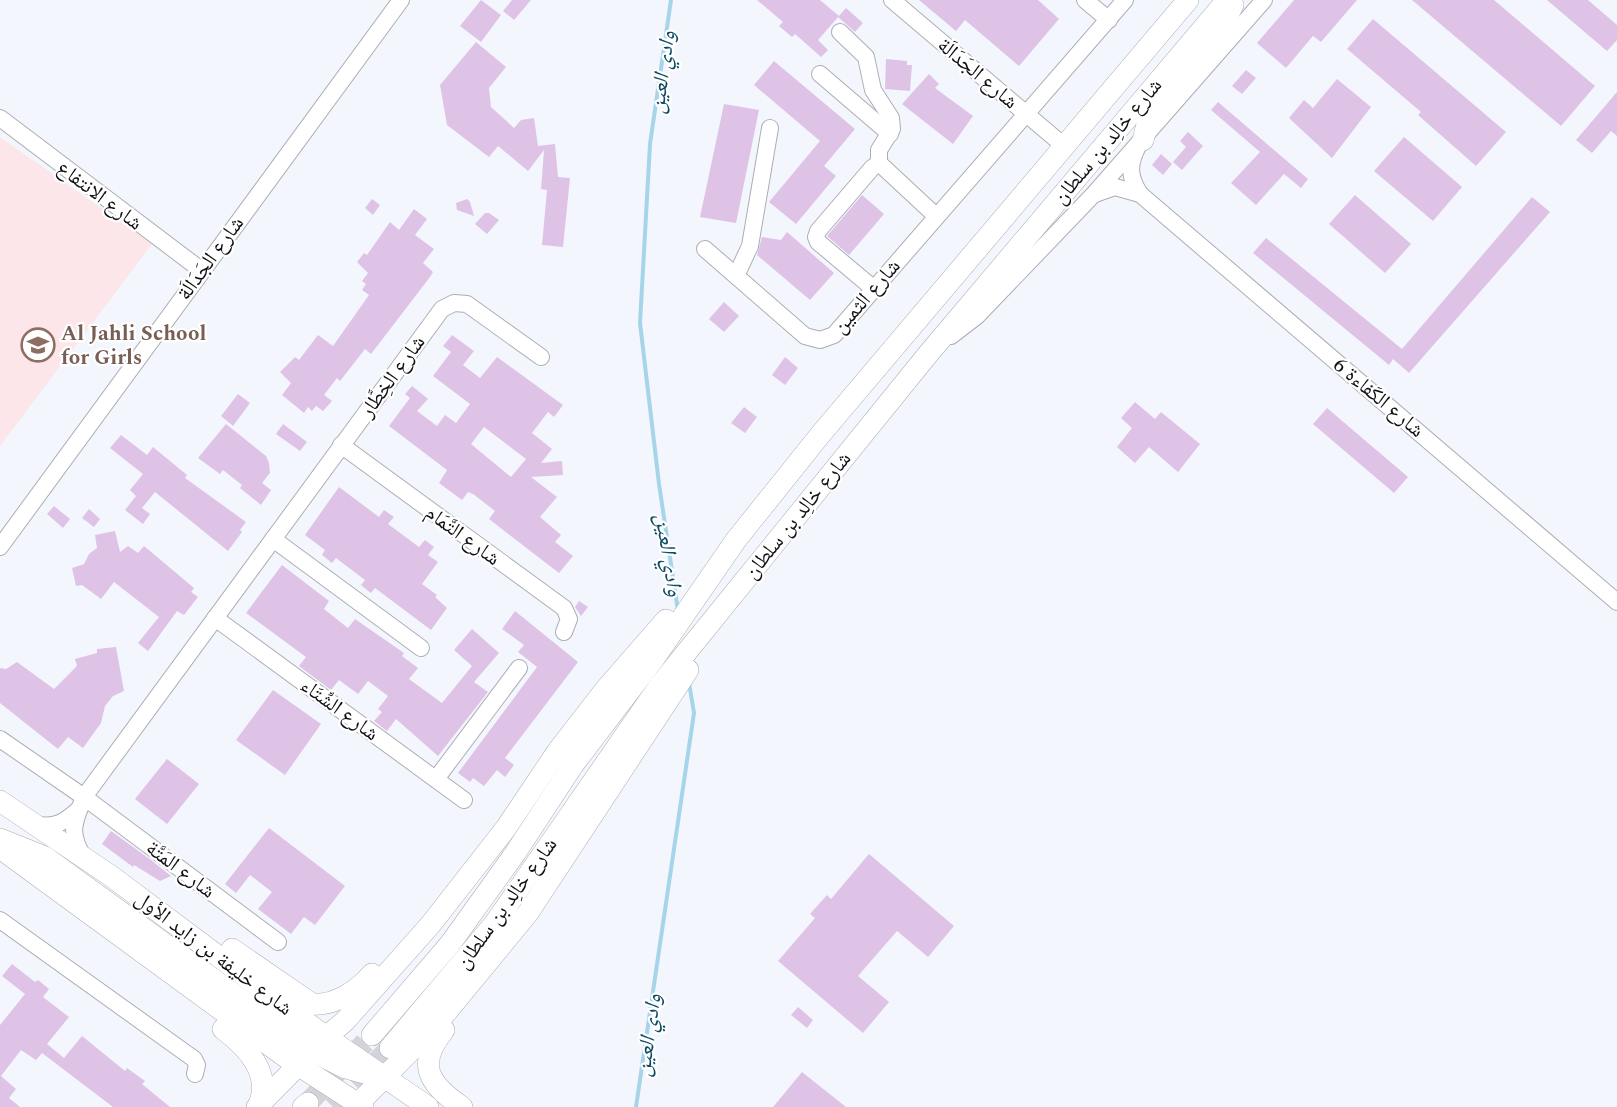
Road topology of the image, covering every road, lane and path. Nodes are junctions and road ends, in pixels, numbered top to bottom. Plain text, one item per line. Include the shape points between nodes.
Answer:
1 (401, 0) edge
2 (892, 0) edge
3 (1085, 0) edge
4 (1125, 0) edge
5 (1188, 0) edge
6 (1227, 0) edge
7 (1236, 0) edge
8 (1264, 0) edge
9 (1109, 20) junction
10 (840, 33) dead end
11 (819, 74) dead end
12 (1028, 115) junction
13 (0, 118) edge
14 (770, 128) dead end
15 (890, 134) junction
16 (1140, 143) junction
17 (1064, 146) junction
18 (879, 163) junction
19 (1094, 194) junction
20 (1140, 194) junction
21 (936, 216) junction
22 (705, 249) dead end
23 (201, 270) junction
24 (736, 276) junction
25 (874, 289) junction
26 (929, 353) junction
27 (541, 357) dead end
28 (341, 446) junction
29 (273, 539) junction
30 (0, 547) edge
31 (1617, 602) edge
32 (215, 618) junction
33 (564, 632) dead end
34 (421, 648) dead end
35 (519, 668) dead end
36 (0, 739) edge
37 (565, 759) junction
38 (436, 779) junction
39 (602, 786) junction
40 (464, 800) dead end
41 (0, 801) edge
42 (82, 802) junction
43 (32, 823) junction
44 (0, 839) edge
45 (0, 848) edge
46 (485, 854) junction
47 (84, 858) junction
48 (33, 873) junction
49 (111, 876) junction
50 (528, 913) junction
51 (0, 920) edge
52 (278, 942) dead end
53 (372, 1035) tunnel mouth
54 (390, 1048) tunnel mouth
55 (312, 1051) junction
56 (195, 1074) dead end
57 (365, 1097) edge
58 (257, 1106) edge
59 (400, 1107) edge
60 (428, 1107) edge
61 (462, 1107) edge

1 - 23 street, شارع الجَدَالَة
2 - 12 street, شارع الجَدَالَة
3 - 9 street
4 - 9 street, شارع الثمين
5 - 17 main road, شارع خالِد بن سلطان
6 - 26 main road, شارع خالِد بن سلطان
7 - 16 main road via 1215,40 1149,117
8 - 16 street
9 - 12 street, شارع الثمين
10 - 15 street via 866,57 873,90 891,118
11 - 15 street
12 - 17 street, شارع الجَدَالَة
12 - 21 street, شارع الثمين
13 - 23 street, شارع الانتفاع
14 - 24 street via 750,246
15 - 18 street via 879,150
16 - 19 street
16 - 20 street via 1132,158 1130,175
17 - 37 main road, شارع خالِد بن سلطان via 819,435 736,540 653,660
18 - 21 street
18 - 25 street via 816,237
19 - 20 street, شارع الكَفاءة 6 via 1115,187
19 - 26 street via 977,316
20 - 31 street, شارع الكَفاءة 6
21 - 25 street, شارع الثمين
22 - 24 street, شارع الثمين
23 - 30 street, شارع الجَدَالَة
24 - 25 street, شارع الثمين via 805,336 820,340 834,335
26 - 39 main road, شارع خالِد بن سلطان via 760,561
27 - 28 street, شارع الخِطَّار via 467,304 448,305
28 - 29 street, شارع الخِطَّار
28 - 33 street, شارع التَّمَام via 564,608 569,619
29 - 32 street, شارع الخِطَّار
29 - 34 street
32 - 38 street, شارع الشِّتَاء
32 - 42 street, شارع الخِطَّار
35 - 38 street
36 - 42 street, شارع المَتَّة
37 - 46 main road
37 - 53 main road, شارع خالِد بن سلطان via 516,852 450,944
38 - 40 street, شارع الشِّتَاء
39 - 50 main road
39 - 54 main road, شارع خالِد بن سلطان
41 - 43 main road, شارع خليفة بن زايد الأول
42 - 43 street, شارع الخِطَّار via 62,823
42 - 47 street, شارع الخِطَّار via 73,837
42 - 52 street, شارع المَتَّة
43 - 47 main road, شارع خليفة بن زايد الأول
44 - 55 main road via 45,857
45 - 48 main road, شارع خليفة بن زايد الأول
46 - 49 main road via 452,884 360,987 319,1005 298,997 178,910
46 - 55 main road via 393,969
47 - 49 main road, شارع خليفة بن زايد الأول
48 - 55 main road, شارع خليفة بن زايد الأول
48 - 58 main road via 82,926 245,1046 259,1069 263,1095
49 - 55 main road, شارع خليفة بن زايد الأول
50 - 57 main road via 459,1000
50 - 61 main road via 503,959 430,1051 432,1076 444,1095
51 - 56 street via 194,1059
55 - 57 main road, شارع خليفة بن زايد الأول
55 - 57 main road, شارع خليفة بن زايد الأول
55 - 58 main road
57 - 59 main road
57 - 60 main road, شارع خليفة بن زايد الأول

